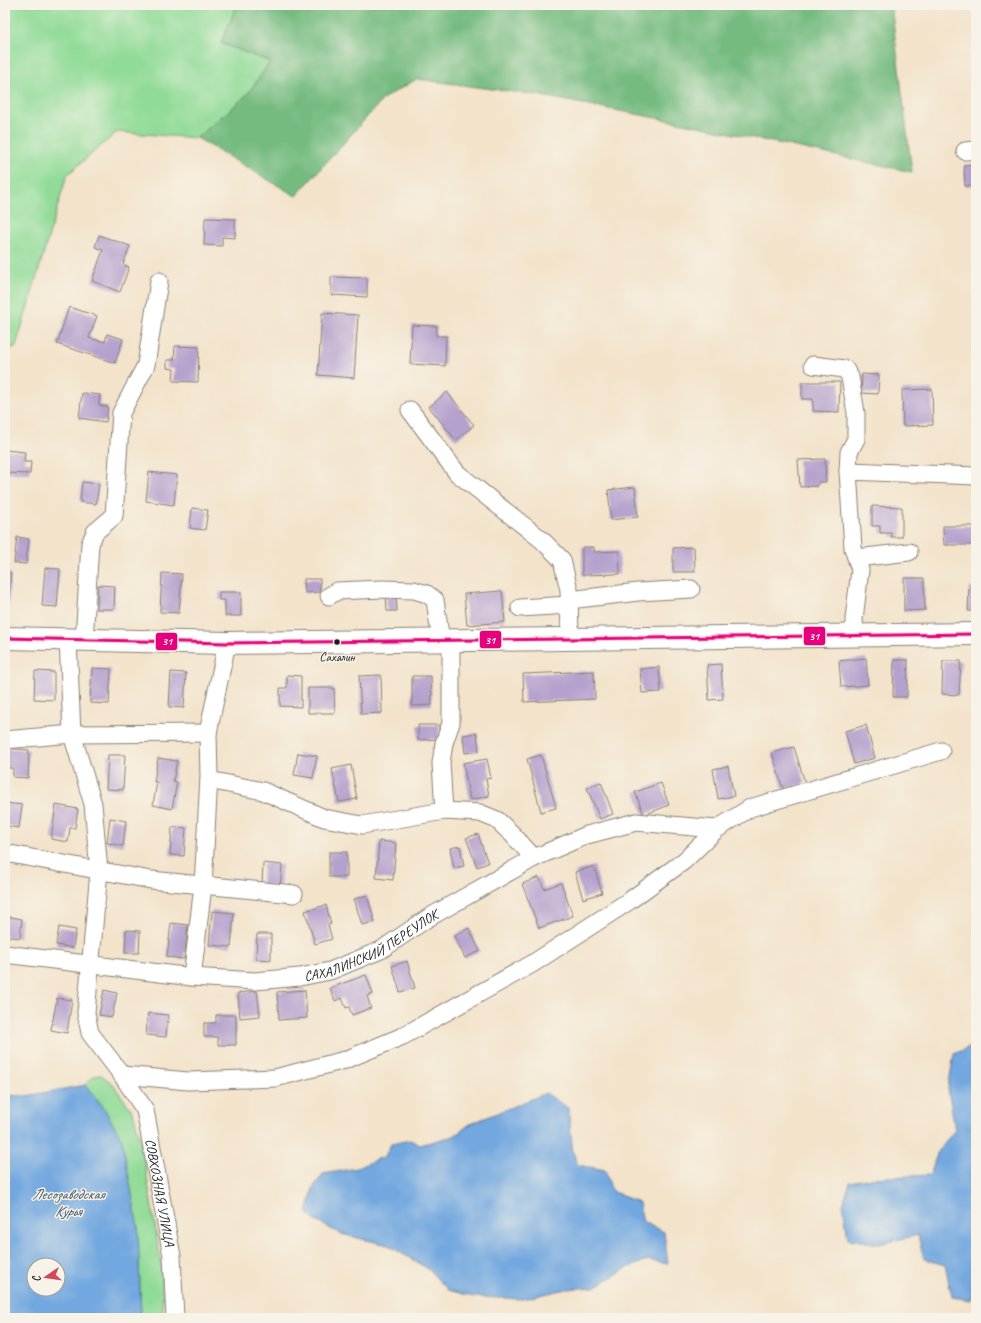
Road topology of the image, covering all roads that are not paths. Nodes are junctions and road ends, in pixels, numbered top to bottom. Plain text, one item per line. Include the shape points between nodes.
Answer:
1 (159, 281) dead end
2 (813, 365) dead end
3 (410, 410) dead end
4 (848, 471) junction
5 (976, 476) edge
6 (909, 552) dead end
7 (857, 558) junction
8 (691, 589) dead end
9 (329, 596) dead end
10 (569, 602) junction
11 (520, 608) dead end
12 (976, 634) edge
13 (855, 635) junction
14 (5, 638) edge
15 (570, 639) junction
16 (76, 640) junction
17 (446, 641) junction
18 (227, 643) junction
19 (208, 733) junction
20 (72, 734) junction
21 (5, 740) edge
22 (941, 751) dead end
23 (209, 780) junction
24 (444, 811) junction
25 (717, 829) junction
26 (5, 853) edge
27 (534, 858) junction
28 (99, 871) junction
29 (203, 886) junction
30 (294, 894) dead end
31 (5, 954) edge
32 (92, 964) junction
33 (192, 977) junction
34 (122, 1075) junction
35 (175, 1318) edge

1 - 16 street, СОВХОЗНАЯ УЛИЦА via 146,365 120,413 114,516 95,532 90,544
2 - 4 street via 845,369 850,377 856,413 856,439 849,452
3 - 10 street via 457,473 542,540 562,560 568,580
4 - 5 street
4 - 7 street via 853,548
6 - 7 street
7 - 13 street via 860,570 854,619
8 - 10 street via 638,592
9 - 17 street via 337,592 382,589 414,590 427,594 436,600
10 - 11 street
10 - 15 street
12 - 13 main road
13 - 15 main road
14 - 16 main road
15 - 17 main road
16 - 18 main road
16 - 20 street, СОВХОЗНАЯ УЛИЦА
17 - 18 main road
17 - 24 street via 451,723 441,763
18 - 19 street
19 - 20 street
19 - 23 street
20 - 21 street
20 - 28 street, СОВХОЗНАЯ УЛИЦА via 93,804
22 - 25 street via 750,808
23 - 24 street via 263,791 324,818 362,825
23 - 29 street
24 - 27 street via 480,813 497,820
25 - 27 street, САХАЛИНСКИЙ ПЕРЕУЛОК via 636,822 587,836
25 - 34 street via 684,861 629,901 532,964 403,1036 345,1060 275,1078 188,1081
26 - 28 street
27 - 33 street, САХАЛИНСКИЙ ПЕРЕУЛОК via 428,918 381,950 330,971 255,981
28 - 29 street
28 - 32 street, СОВХОЗНАЯ УЛИЦА
29 - 30 street
29 - 33 street
31 - 32 street, САХАЛИНСКИЙ ПЕРЕУЛОК
32 - 33 street, САХАЛИНСКИЙ ПЕРЕУЛОК
32 - 34 street, СОВХОЗНАЯ УЛИЦА via 86,1013 90,1033
34 - 35 street, СОВХОЗНАЯ УЛИЦА via 145,1110 172,1256

